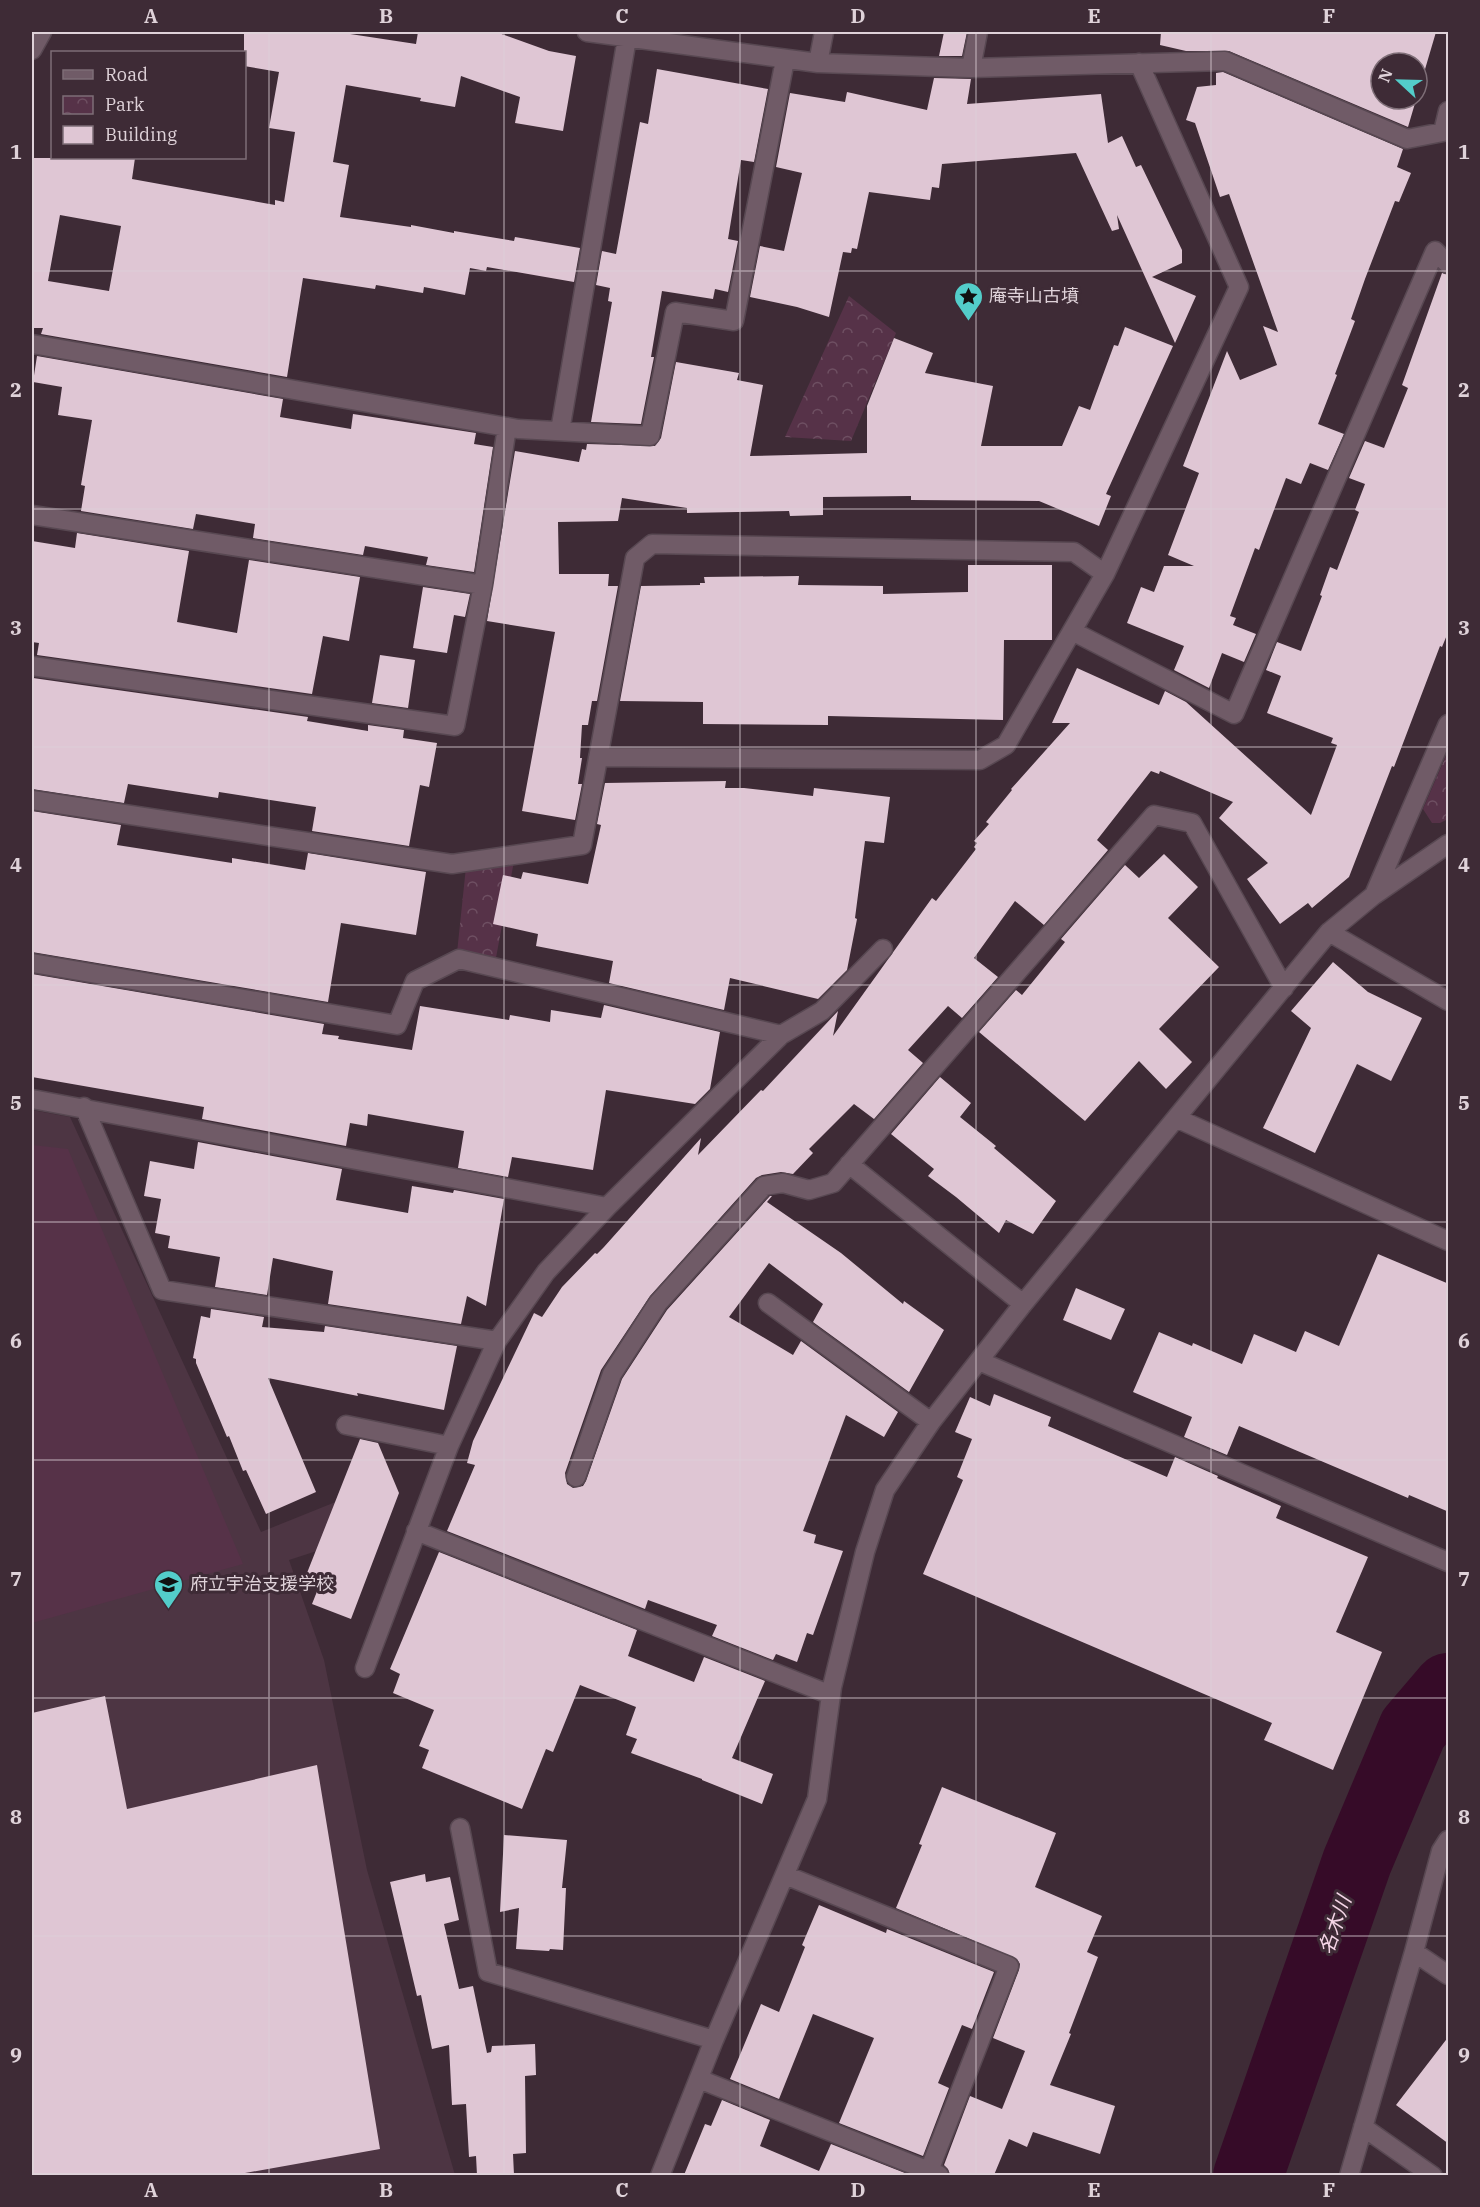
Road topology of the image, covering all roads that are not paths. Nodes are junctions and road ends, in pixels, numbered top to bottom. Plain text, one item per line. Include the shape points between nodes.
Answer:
1 (42, 32) edge
2 (589, 32) edge
3 (824, 32) edge
4 (978, 32) edge
5 (627, 38) junction
6 (32, 50) edge
7 (785, 60) junction
8 (818, 63) junction
9 (1139, 63) junction
10 (971, 68) junction
11 (1449, 111) edge
12 (1449, 264) edge
13 (32, 345) edge
14 (507, 427) junction
15 (560, 431) junction
16 (32, 515) edge
17 (1105, 574) junction
18 (483, 585) junction
19 (1072, 631) junction
20 (32, 666) edge
21 (1449, 724) edge
22 (598, 758) junction
23 (32, 801) edge
24 (1449, 844) edge
25 (1374, 895) junction
26 (1329, 932) junction
27 (883, 949) dead end
28 (32, 963) edge
29 (1284, 988) junction
30 (1449, 1001) edge
31 (781, 1035) junction
32 (32, 1099) edge
33 (84, 1107) junction
34 (1176, 1118) junction
35 (849, 1164) junction
36 (608, 1207) junction
37 (1449, 1241) edge
38 (768, 1303) dead end
39 (1023, 1304) junction
40 (497, 1341) junction
41 (979, 1361) junction
42 (931, 1422) junction
43 (346, 1425) dead end
44 (449, 1446) junction
45 (576, 1477) dead end
46 (417, 1530) junction
47 (1449, 1562) edge
48 (365, 1668) dead end
49 (831, 1695) junction
50 (459, 1828) dead end
51 (1449, 1840) edge
52 (785, 1875) junction
53 (1414, 1952) junction
54 (1449, 1975) edge
55 (714, 2040) junction
56 (699, 2079) junction
57 (1363, 2127) junction
58 (935, 2173) edge
59 (660, 2175) edge
60 (1349, 2175) edge
61 (1433, 2175) edge

1 - 6 street
2 - 5 street
3 - 8 street
4 - 10 street
5 - 7 street
5 - 15 street
7 - 8 street
7 - 15 street via 734,321 675,312 650,436
8 - 10 street
9 - 10 street
9 - 11 street via 1225,61 1407,139 1443,132
9 - 17 street via 1239,287
12 - 19 street via 1435,250 1234,714
13 - 14 street
14 - 15 street
14 - 18 street
16 - 18 street
17 - 19 street
17 - 22 street via 1074,552 652,544 635,558
18 - 20 street via 455,726
19 - 22 street via 1006,745 980,760
21 - 25 street
22 - 23 street via 582,844 452,864
24 - 25 street
25 - 26 street
26 - 29 street
26 - 30 street
27 - 31 street via 822,1011
28 - 31 street via 397,1024 415,981 459,959
29 - 34 street
29 - 35 street via 1192,823 1154,814
31 - 36 street
32 - 33 street
33 - 36 street
33 - 40 street via 162,1290
34 - 37 street
34 - 39 street
35 - 39 street
35 - 45 street via 833,1183 809,1190 783,1183 764,1186 658,1304 612,1374
36 - 40 street via 546,1272
38 - 42 street
39 - 41 street
40 - 44 street
41 - 42 street
41 - 47 street
42 - 49 street via 885,1490 865,1552
43 - 44 street
44 - 46 street
46 - 48 street
46 - 49 street
49 - 52 street via 817,1800
50 - 55 street via 488,1972
51 - 53 street via 1441,1851
52 - 55 street
52 - 58 street via 1008,1966
53 - 54 street
53 - 57 street
55 - 56 street
56 - 58 street
56 - 59 street
57 - 60 street
57 - 61 street

